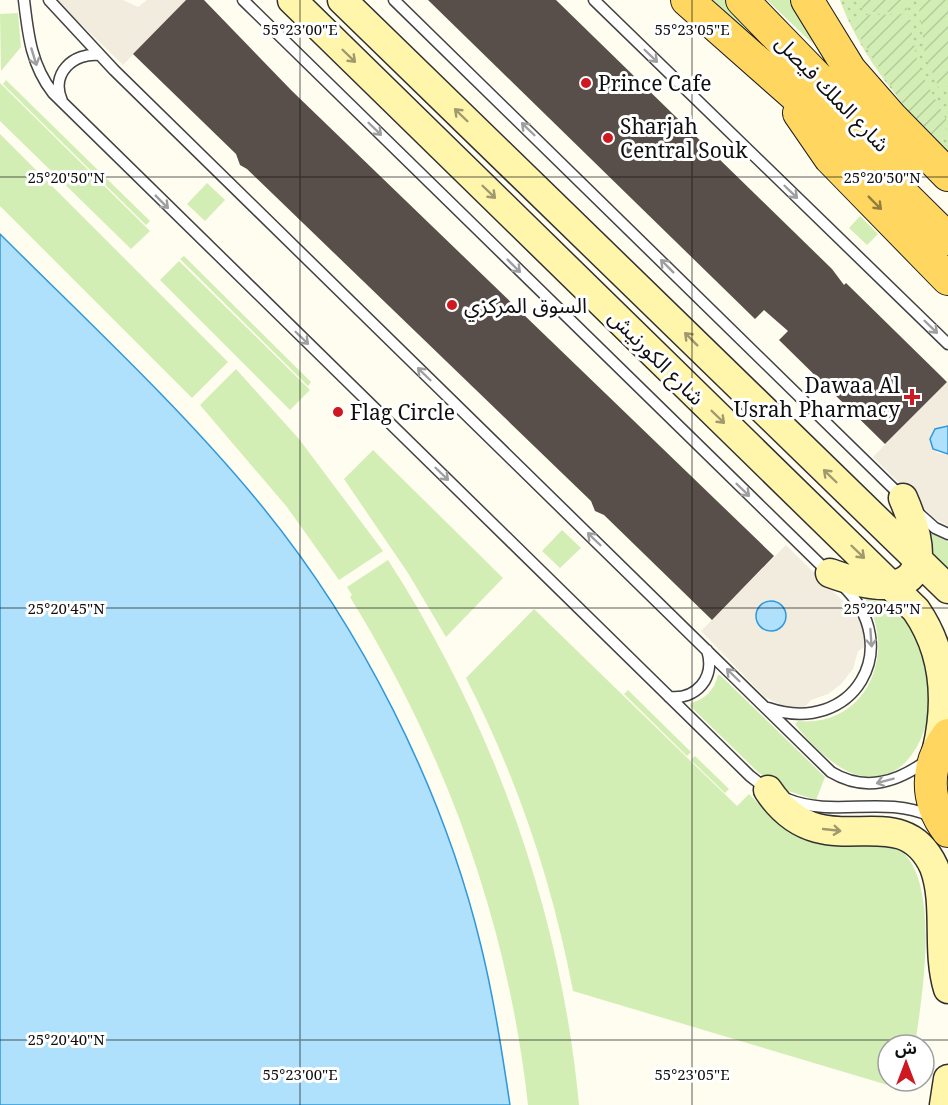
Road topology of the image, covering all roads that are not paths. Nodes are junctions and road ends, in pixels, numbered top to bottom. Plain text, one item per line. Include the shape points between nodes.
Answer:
1 (24, 0) edge
2 (49, 0) edge
3 (243, 0) edge
4 (292, 0) edge
5 (342, 0) edge
6 (394, 0) edge
7 (594, 0) edge
8 (687, 0) edge
9 (742, 0) edge
10 (811, 8) edge
11 (100, 55) junction
12 (790, 91) junction
13 (63, 104) junction
14 (854, 114) junction
15 (948, 175) edge
16 (948, 186) edge
17 (948, 213) edge
18 (948, 239) edge
19 (948, 279) edge
20 (948, 344) edge
21 (903, 498) junction
22 (948, 534) edge
23 (919, 563) junction
24 (830, 573) junction
25 (893, 586) junction
26 (948, 589) edge
27 (707, 650) junction
28 (669, 697) junction
29 (766, 708) junction
30 (940, 746) edge
31 (768, 789) junction
32 (946, 829) edge
33 (948, 988) edge
34 (948, 1079) edge
35 (944, 1105) edge

1 -> 13 lane via 29,43 38,70
2 - 11 lane
3 -> 24 lane
4 -> 25 main road, شارع الكورنيش
23 -> 5 main road, شارع الكورنيش
21 -> 6 lane
7 -> 20 lane
8 - 12 main road, شارع الملك فيصل
9 - 14 main road, شارع الملك فيصل
10 - 14 main road via 819,38
10 - 15 main road via 870,95
11 - 13 lane via 77,57 65,67 58,89
27 -> 11 lane
12 - 18 main road, شارع الملك فيصل via 866,158
12 -> 19 main road via 818,143
13 -> 28 lane
14 - 16 main road via 893,137
14 - 17 main road, شارع الملك فيصل
21 - 22 lane via 928,523
21 - 23 main road via 915,530
23 - 25 main road via 912,577
23 - 26 main road, شارع الكورنيش
24 - 25 main road
24 -> 29 lane via 855,597 869,625 872,646 863,676 843,700 826,710 796,715
25 - 30 main road, شارع الكورنيش via 925,623 939,654 947,702
27 - 28 lane via 710,667 705,682 685,696
29 -> 27 lane
28 - 31 lane via 750,777
30 -> 29 lane via 891,781 854,782 831,772
30 - 32 main road via 931,770 931,788 934,805
31 - 32 lane via 807,805 837,809 895,805 919,811
31 -> 33 main road via 784,809 805,824 830,831 894,832 923,849 939,880 943,969
34 - 35 main road

